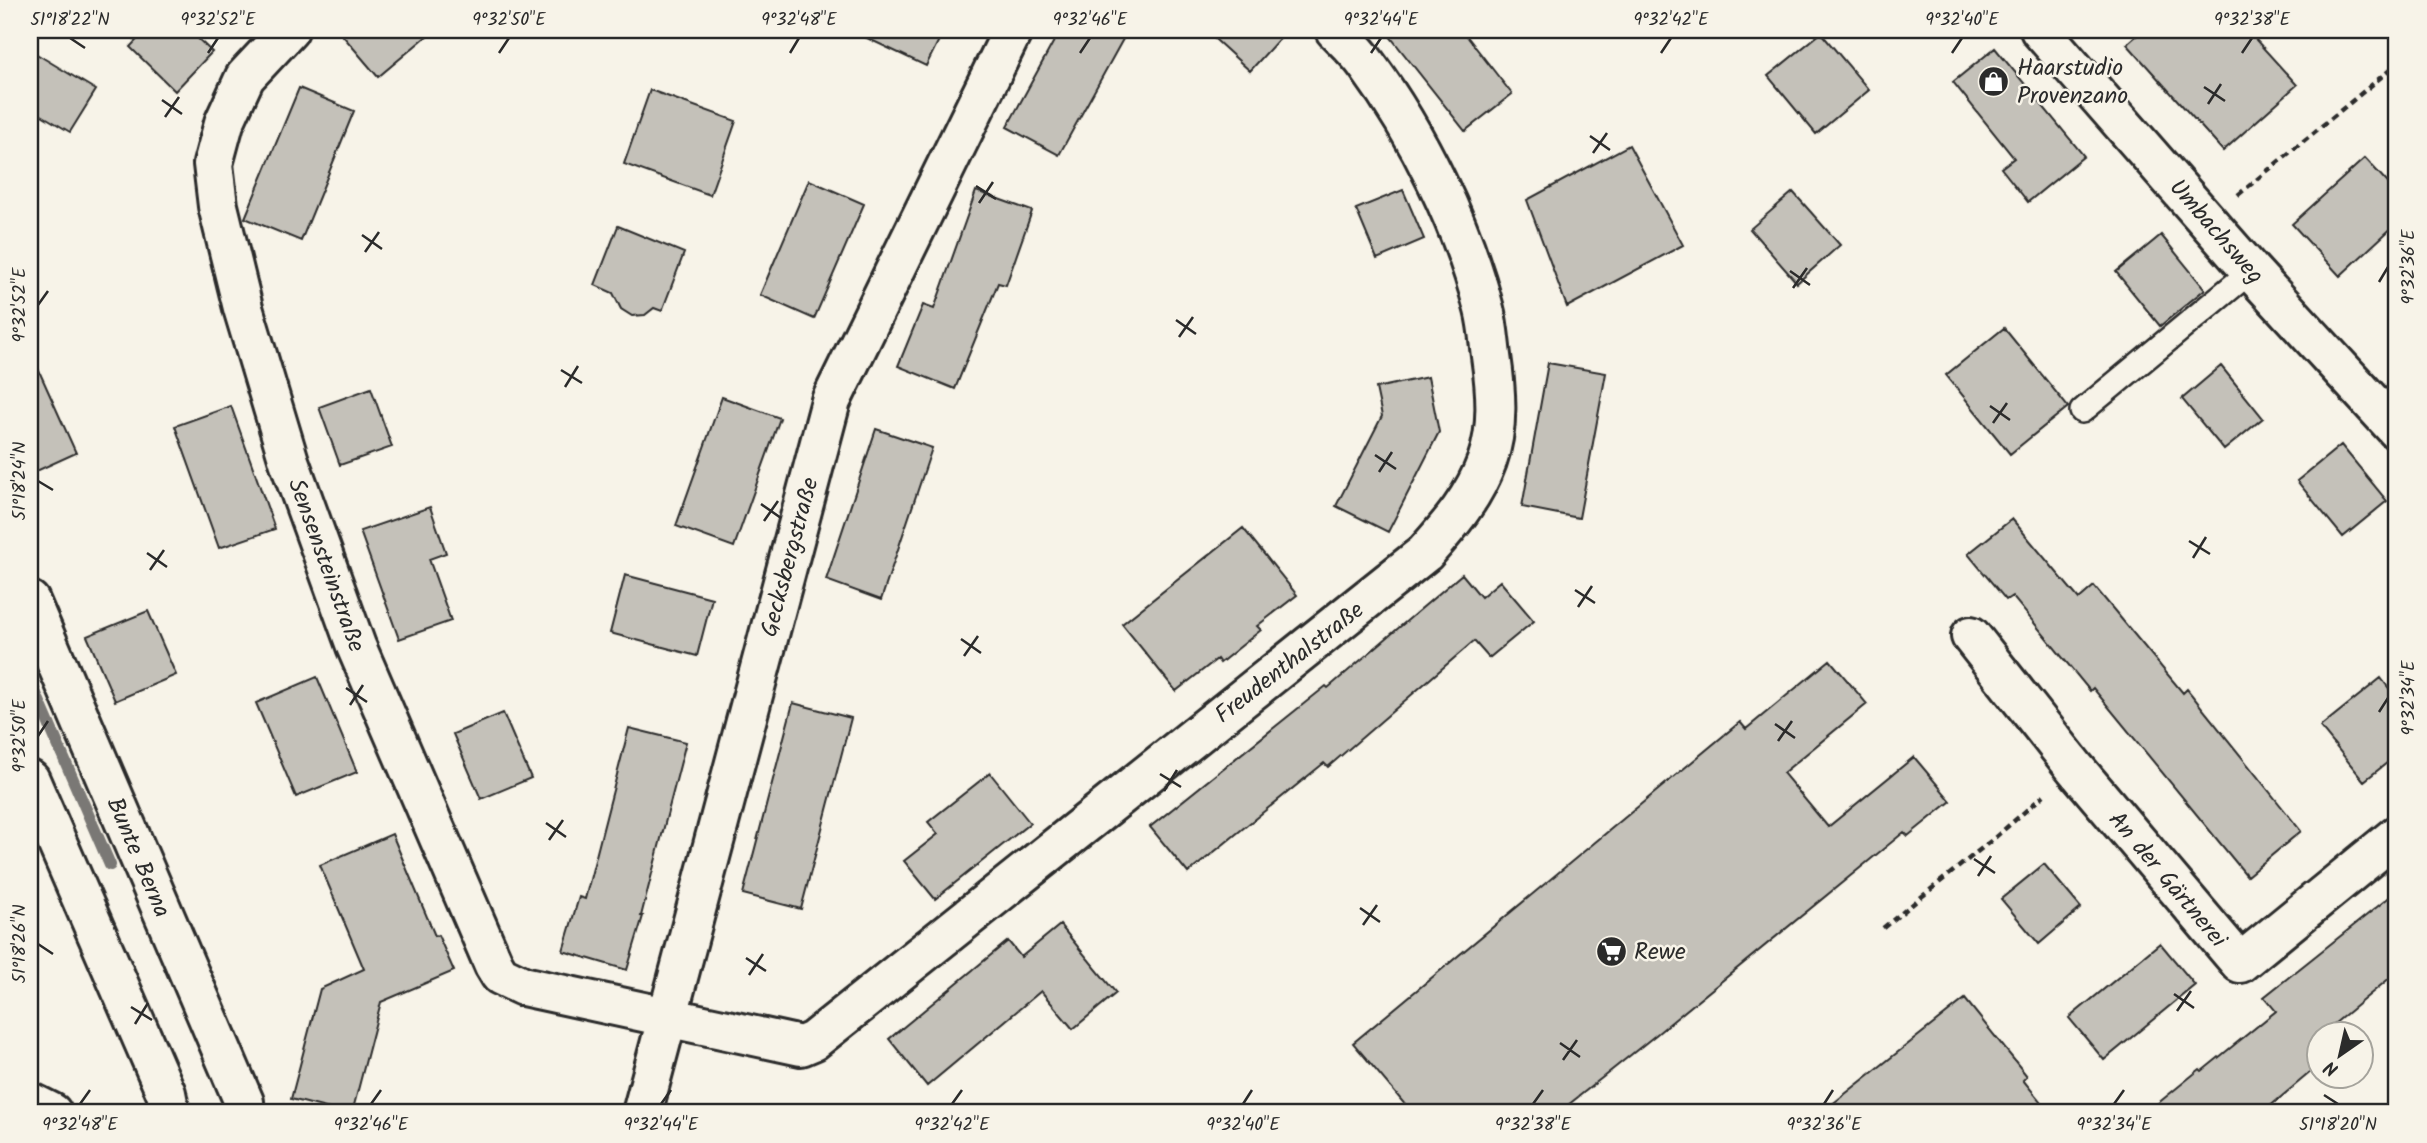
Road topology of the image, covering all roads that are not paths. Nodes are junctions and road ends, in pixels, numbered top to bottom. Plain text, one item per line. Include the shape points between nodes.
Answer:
1 (289, 30) edge
2 (1013, 30) edge
3 (1335, 30) edge
4 (2040, 30) edge
5 (2252, 271) junction
6 (2082, 411) dead end
7 (2397, 430) edge
8 (30, 601) edge
9 (1970, 636) dead end
10 (30, 780) edge
11 (2397, 835) edge
12 (666, 1018) junction
13 (30, 1102) edge
14 (52, 1113) edge
15 (170, 1113) edge
16 (244, 1113) edge
17 (642, 1113) edge

1 - 12 street, Sensensteinstraße via 245,77 224,123 214,164 218,206 243,309 289,461 352,634 500,975 523,986
2 - 12 street, Gecksbergstraße via 831,401
3 - 12 street, Freudenthalstraße via 1367,64 1409,131 1464,245 1485,310 1496,420 1488,461 1462,512 1425,553 813,1041 801,1046 782,1044
4 - 5 street, Umbachsweg
5 - 6 lane
5 - 7 street, Umbachsweg
8 - 16 street, Bunte Berna via 244,1102
9 - 11 street, An der Gärtnerei via 2240,963
10 - 15 street via 166,1093
12 - 17 street, Gecksbergstraße
13 - 14 street

